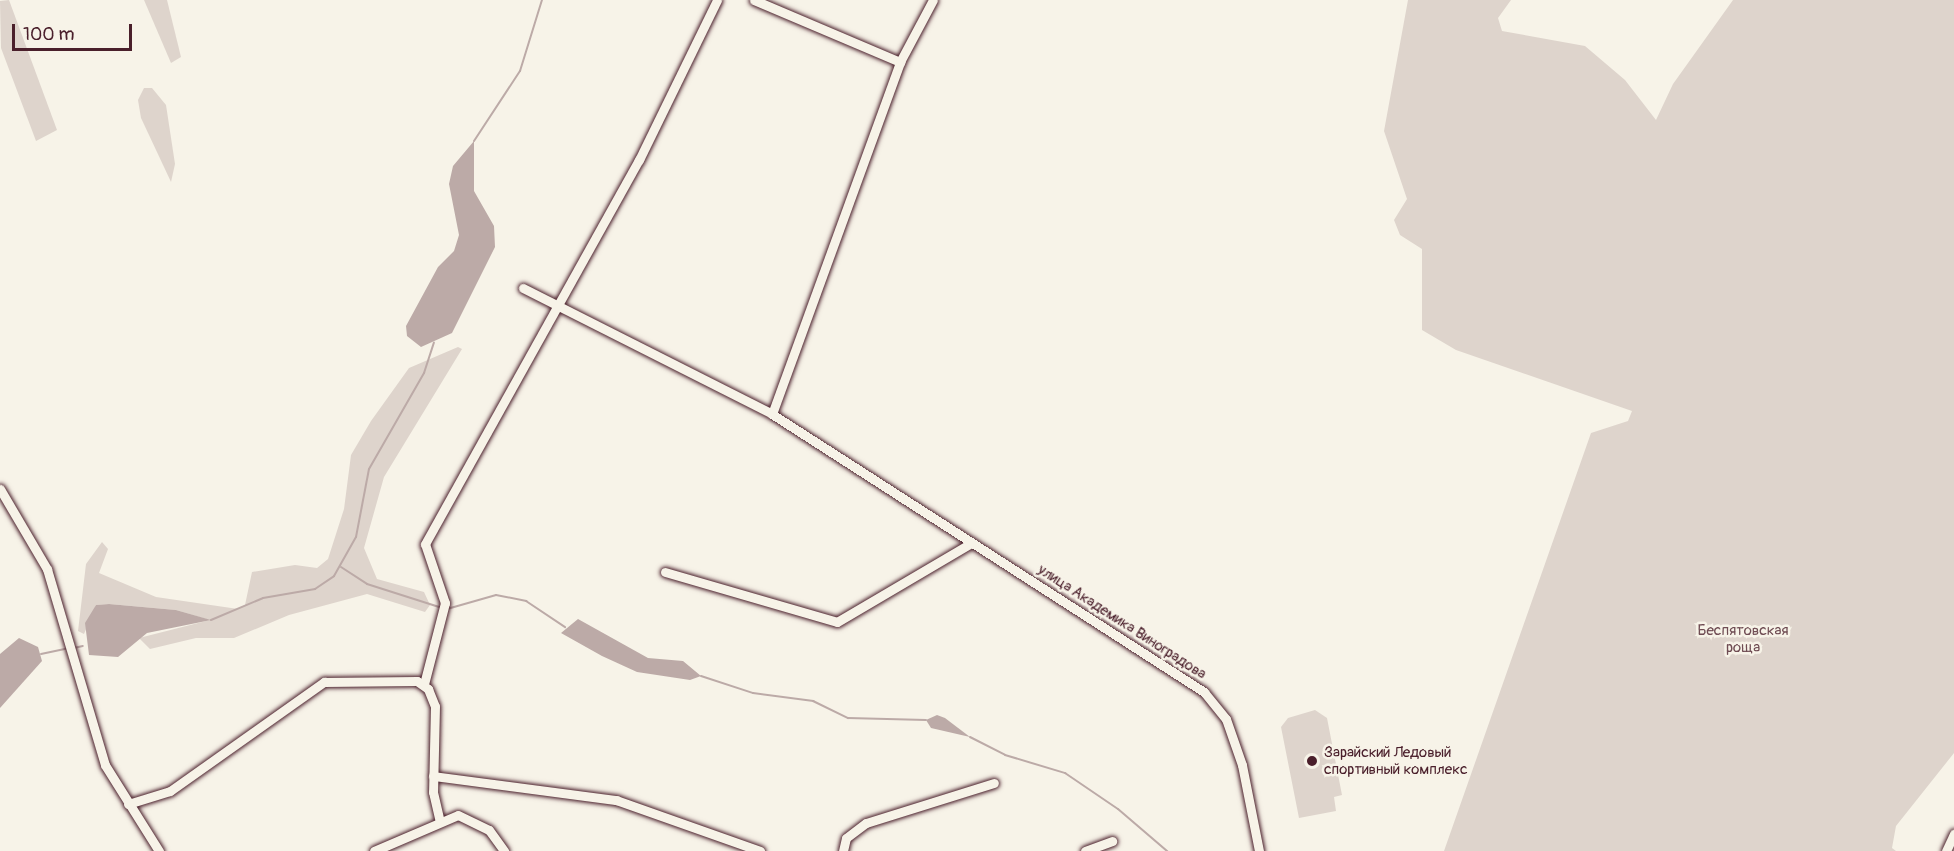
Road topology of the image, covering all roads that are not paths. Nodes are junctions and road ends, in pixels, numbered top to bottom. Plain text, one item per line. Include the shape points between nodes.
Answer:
1 (717, 0) edge
2 (754, 0) edge
3 (933, 0) edge
4 (900, 62) junction
5 (523, 288) dead end
6 (558, 304) junction
7 (772, 414) junction
8 (0, 489) edge
9 (971, 543) junction
10 (665, 572) dead end
11 (424, 684) junction
12 (434, 776) junction
13 (994, 783) dead end
14 (128, 804) junction
15 (440, 819) junction
16 (1954, 834) edge
17 (1112, 841) dead end
18 (159, 851) edge
19 (374, 851) edge
20 (504, 851) edge
21 (760, 851) edge
22 (843, 851) edge
23 (1085, 851) edge
24 (1259, 851) edge
25 (1946, 851) edge

1 - 6 street via 665,111
2 - 4 street
3 - 4 street
4 - 7 street
5 - 6 street, улица Академика Виноградова
6 - 7 street, улица Академика Виноградова
6 - 11 street via 425,543 445,603
7 - 9 street, улица Академика Виноградова
8 - 14 street via 47,569 105,765
9 - 10 street via 837,622
9 - 24 street, улица Академика Виноградова via 1204,692 1226,719 1238,753
11 - 12 street via 435,706
11 - 14 street via 324,682 179,786
12 - 15 street
12 - 21 street via 616,800
13 - 22 street via 866,823 846,838
14 - 18 street
15 - 19 street
15 - 20 street via 468,819 496,835
16 - 25 street
17 - 23 street

